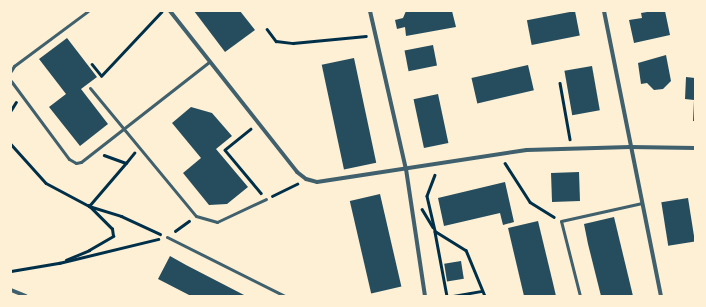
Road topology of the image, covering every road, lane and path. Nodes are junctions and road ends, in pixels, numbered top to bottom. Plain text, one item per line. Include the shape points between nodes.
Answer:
1 (88, 11) edge
2 (162, 11) edge
3 (170, 11) edge
4 (370, 11) edge
5 (604, 11) edge
6 (267, 29) dead end
7 (374, 35) junction
8 (209, 62) junction
9 (92, 64) dead end
10 (11, 71) edge
11 (11, 81) edge
12 (560, 83) dead end
13 (90, 88) dead end
14 (258, 123) junction
15 (124, 129) junction
16 (571, 142) dead end
17 (11, 144) edge
18 (139, 147) junction
19 (630, 147) junction
20 (695, 148) edge
21 (94, 152) junction
22 (498, 153) junction
23 (126, 163) junction
24 (406, 169) junction
25 (435, 175) dead end
26 (306, 179) junction
27 (280, 192) dead end
28 (266, 199) joint
29 (642, 203) junction
30 (89, 206) junction
31 (421, 206) dead end
32 (196, 216) junction
33 (561, 221) junction
34 (435, 231) junction
35 (167, 237) junction
36 (58, 263) junction
37 (11, 271) edge
38 (11, 290) edge
39 (482, 291) junction
40 (26, 296) edge
41 (285, 296) edge
42 (425, 296) edge
43 (447, 296) edge
44 (453, 296) edge
45 (485, 296) edge
46 (580, 296) edge
47 (661, 296) edge

1 - 10 lane via 14,66
2 - 9 path via 101,75
3 - 8 street
4 - 7 street
5 - 19 street
6 - 7 path via 276,41 293,43
7 - 24 street
8 - 14 street
8 - 15 lane
11 - 21 lane via 69,159 76,163 81,162
12 - 16 path
13 - 15 lane
14 - 26 street via 297,172
14 - 28 path via 225,150
15 - 18 lane
15 - 21 lane
17 - 30 path via 46,183
18 - 23 path
18 - 32 lane
19 - 20 street
19 - 22 street
19 - 29 street
21 - 23 path
22 - 24 street
22 - 33 path via 530,202
23 - 30 path
24 - 26 street via 317,182
24 - 42 street
25 - 34 path via 427,196
26 - 27 path
28 - 32 lane via 217,222
29 - 33 lane
29 - 47 street
30 - 35 path via 121,216
30 - 36 path via 112,229 113,236
31 - 34 path
32 - 35 path
33 - 46 lane
34 - 39 path via 466,250
34 - 43 path
35 - 36 path
35 - 41 lane
36 - 37 path
38 - 40 street
39 - 44 path
39 - 45 path

